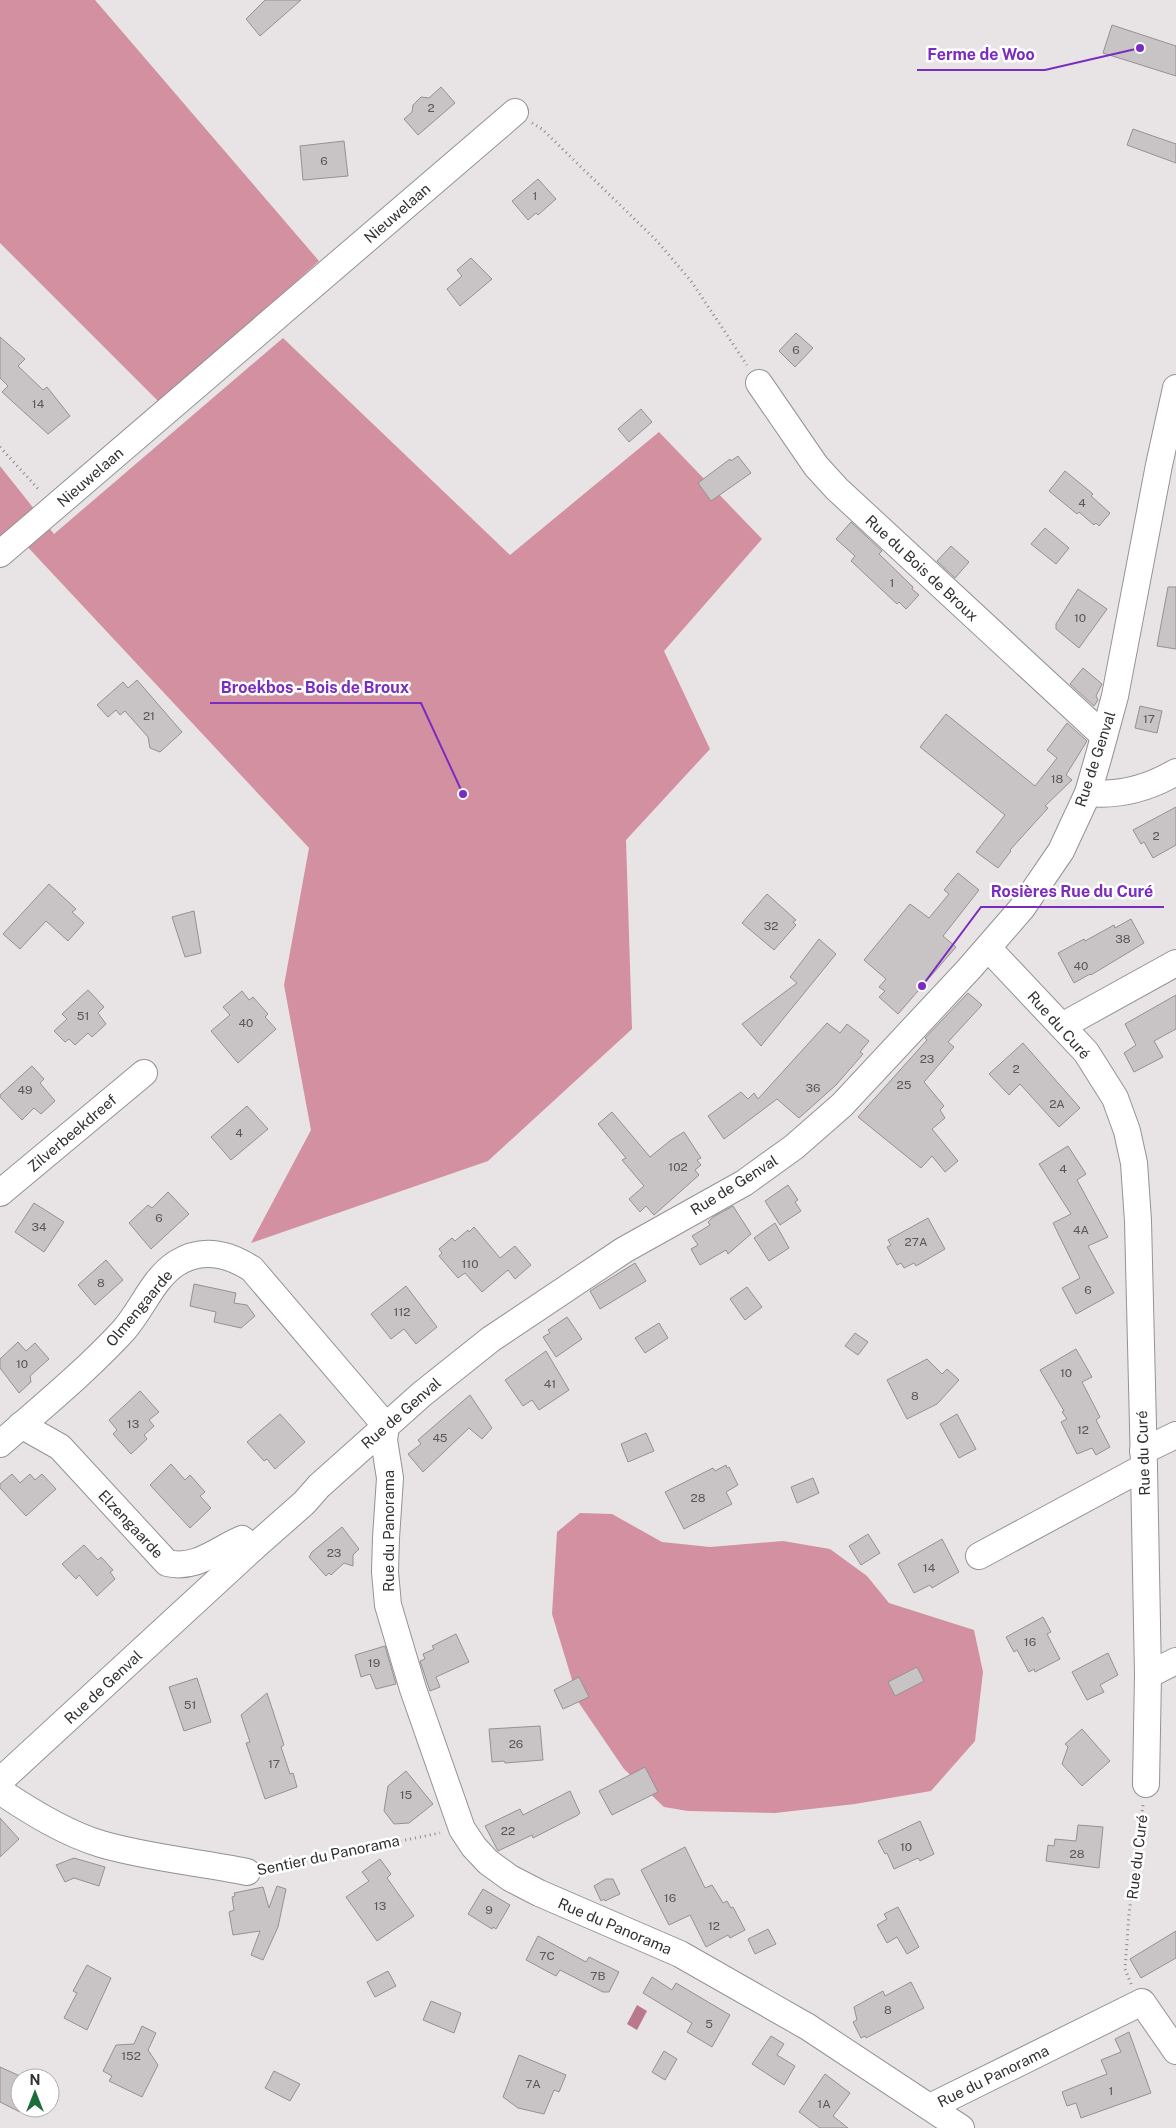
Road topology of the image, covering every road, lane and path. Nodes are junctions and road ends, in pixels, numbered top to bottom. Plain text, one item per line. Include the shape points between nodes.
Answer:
1 (515, 112) joint
2 (759, 383) joint
3 (1176, 388) edge
4 (0, 447) edge
5 (54, 507) junction
6 (0, 554) edge
7 (1104, 736) junction
8 (1176, 772) edge
9 (1088, 793) junction
10 (988, 948) junction
11 (1176, 963) edge
12 (1062, 1026) junction
13 (144, 1073) dead end
14 (0, 1193) edge
15 (21, 1425) junction
16 (386, 1426) junction
17 (1176, 1435) edge
18 (0, 1444) edge
19 (1144, 1459) junction
20 (253, 1548) junction
21 (979, 1556) dead end
22 (1176, 1661) edge
23 (1148, 1675) junction
24 (0, 1781) edge
25 (1146, 1784) joint
26 (0, 1791) edge
27 (462, 1829) junction
28 (247, 1872) joint
29 (1142, 2002) junction
30 (1176, 2051) edge
31 (930, 2107) junction
32 (961, 2128) edge

1 - 2 path via 542,129 657,240 691,282
1 - 5 street, Nieuwelaan
2 - 7 street, Rue du Bois de Broux via 816,466 837,489
3 - 7 street, Rue de Genval via 1115,696
4 - 5 path
5 - 6 street, Nieuwelaan
7 - 9 street, Rue de Genval
8 - 9 street via 1132,791
9 - 10 street, Rue de Genval via 1061,851 1022,908
10 - 12 street, Rue du Curé
10 - 16 street, Rue de Genval via 842,1105 794,1147 744,1183 624,1250 491,1339
11 - 12 street
12 - 19 street, Rue du Curé via 1086,1052 1114,1098 1127,1131 1134,1163
13 - 14 street, Zilverbeekdreef
15 - 16 street, Olmengaarde via 82,1372 124,1329 162,1277 177,1263 194,1256 216,1253 237,1259 252,1269
15 - 18 street, Olmengaarde
15 - 20 street, Elzengaarde via 60,1447 167,1563 181,1566 194,1563 242,1539
16 - 20 street, Rue de Genval
16 - 27 street, Rue du Panorama via 384,1440 390,1478 386,1547 388,1605 413,1689
17 - 19 street
19 - 21 street
19 - 23 street, Rue du Curé
20 - 24 street, Rue de Genval
22 - 23 street
23 - 25 street, Rue du Curé
25 - 29 path, Rue du Curé via 1125,1969
26 - 28 street, Sentier du Panorama via 31,1811 102,1844
27 - 28 path, Sentier du Panorama
27 - 31 street, Rue du Panorama via 474,1848 510,1878 680,1954 808,2027
29 - 30 street
29 - 31 street, Rue du Panorama
31 - 32 street

